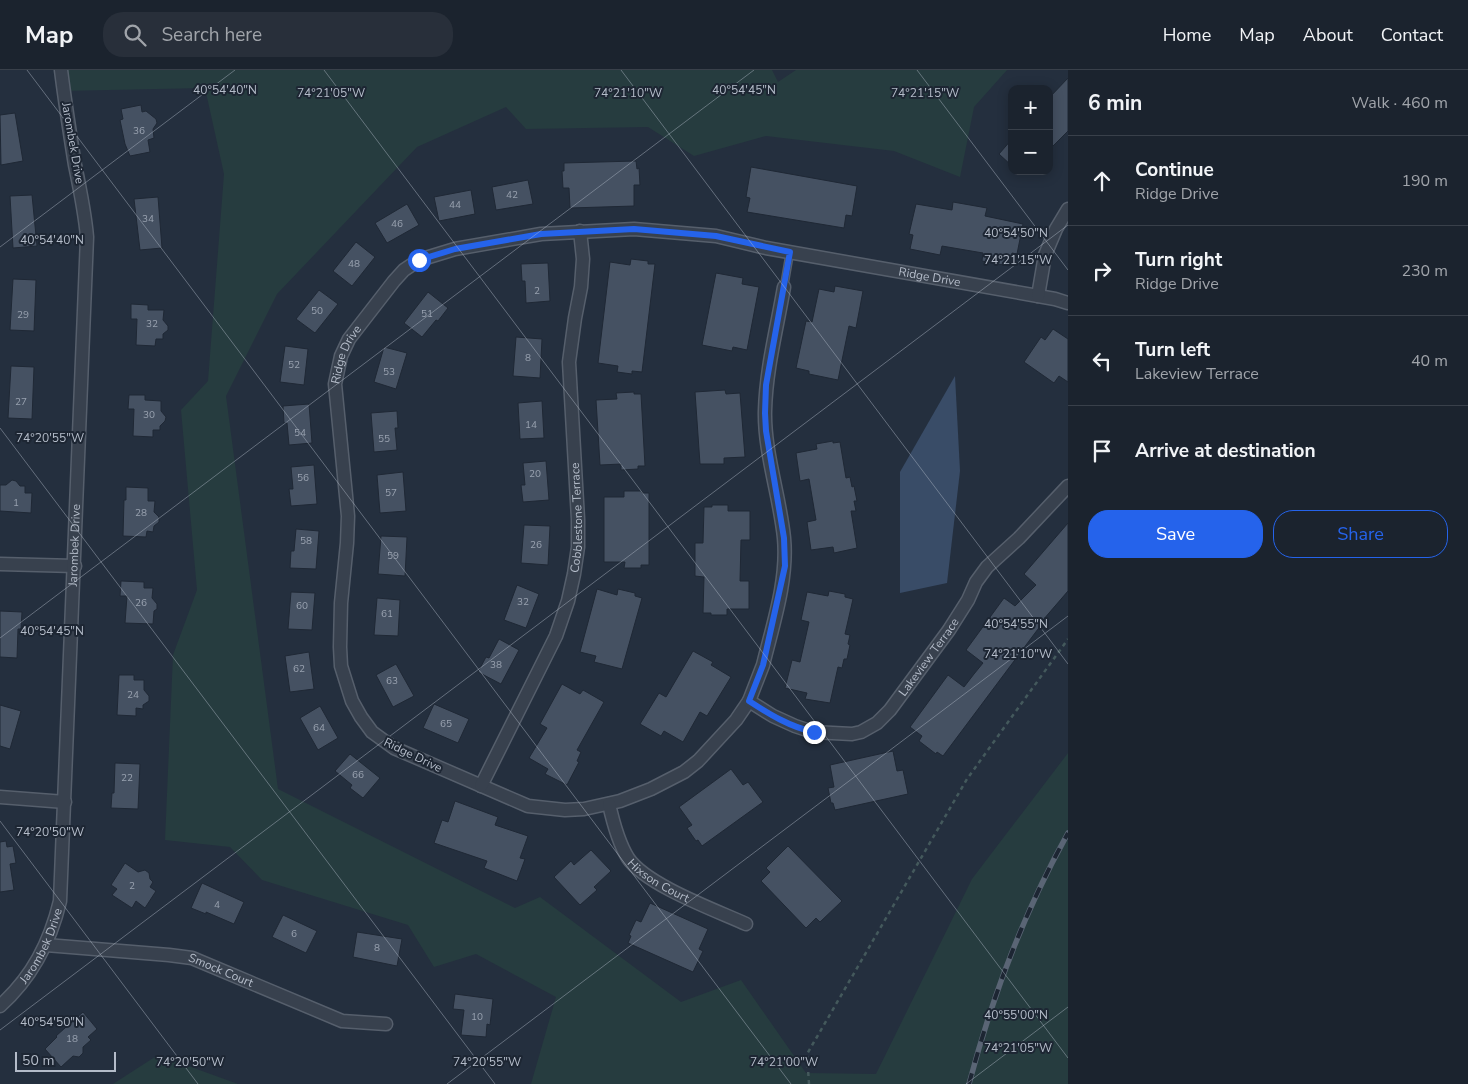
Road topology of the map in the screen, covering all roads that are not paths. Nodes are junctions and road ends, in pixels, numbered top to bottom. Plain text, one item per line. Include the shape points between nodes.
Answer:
1 (61, 70) edge
2 (1068, 209) edge
3 (580, 231) junction
4 (790, 252) junction
5 (784, 287) joint
6 (1038, 296) junction
7 (1068, 303) edge
8 (1068, 486) edge
9 (0, 564) edge
10 (75, 566) junction
11 (749, 701) junction
12 (481, 786) junction
13 (0, 797) edge
14 (65, 802) junction
15 (609, 804) junction
16 (746, 924) dead end
17 (46, 944) junction
18 (0, 1006) edge
19 (386, 1024) dead end

1 - 10 street, Jarombek Drive via 87,237
2 - 6 street via 1045,255
3 - 4 street, Ridge Drive via 634,229 716,236
3 - 12 street, Cobblestone Terrace via 581,287 569,362 578,519 574,574 556,636
3 - 12 street, Ridge Drive via 491,242 419,260 404,270 355,332 337,370 335,384 348,516 340,647 346,684 361,717 379,738 394,748
4 - 5 lane, Ridge Drive
4 - 6 street, Ridge Drive
5 - 11 street, Ridge Drive via 766,385 765,413 784,538 785,566 763,665
6 - 7 street, Ridge Drive
8 - 11 street, Lakeview Terrace via 987,567 950,630 877,723 852,734 813,732 773,716
9 - 10 street
10 - 14 street, Jarombek Drive
11 - 15 street, Ridge Drive via 712,748 684,772 651,789
12 - 15 street, Ridge Drive via 528,806 547,809
13 - 14 street
14 - 17 street, Jarombek Drive via 60,901
15 - 16 street, Hixson Court via 620,842 628,858 641,872
17 - 18 street, Jarombek Drive via 22,985
17 - 19 street, Smock Court via 192,958 342,1021

